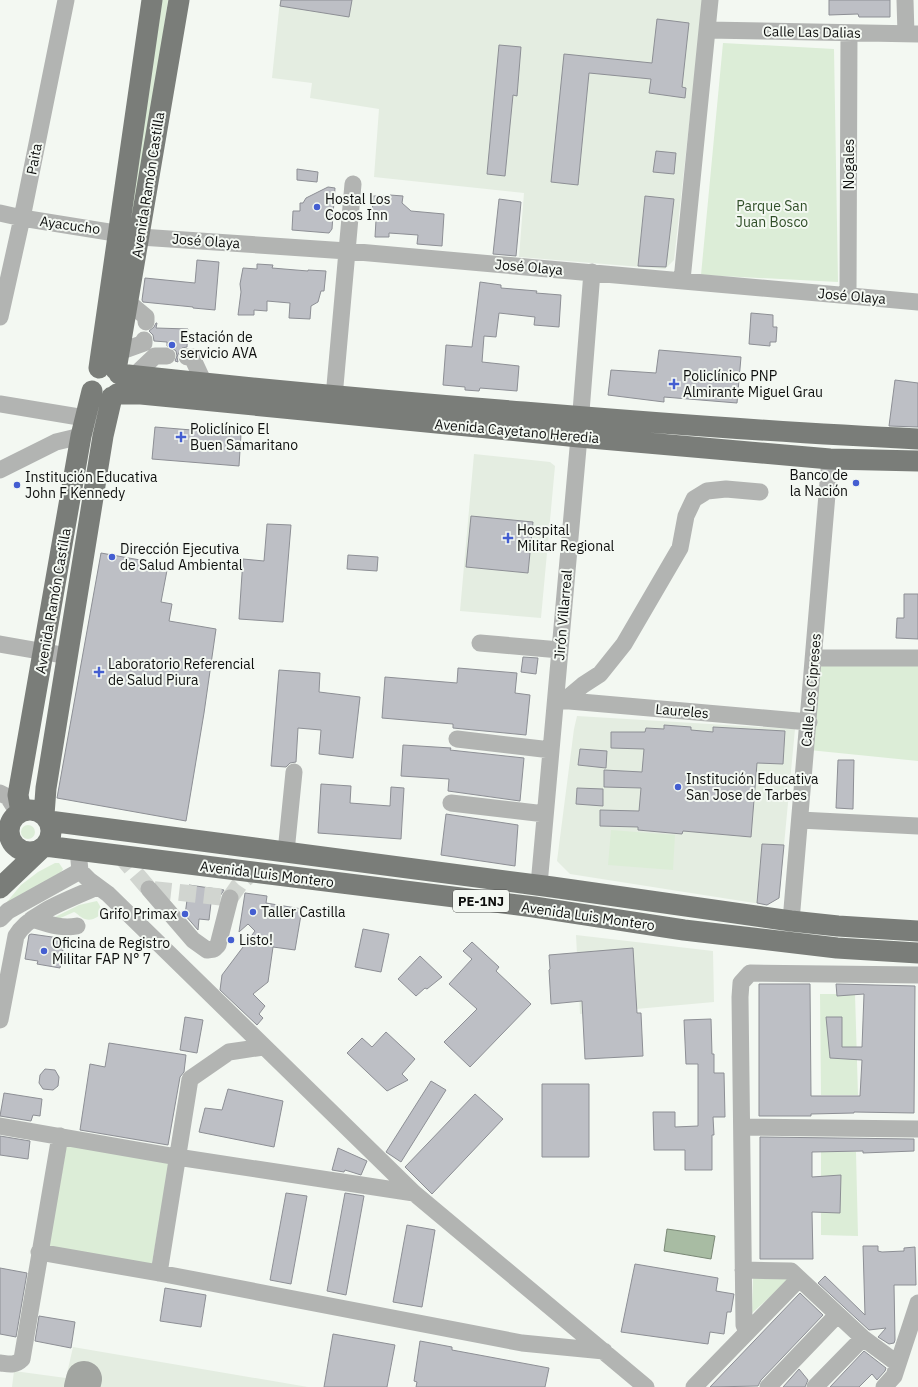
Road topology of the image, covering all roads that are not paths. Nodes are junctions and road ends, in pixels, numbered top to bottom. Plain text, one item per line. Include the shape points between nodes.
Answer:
1 (66, 0) edge
2 (152, 0) edge
3 (179, 0) edge
4 (710, 0) edge
5 (905, 0) edge
6 (707, 30) junction
7 (849, 33) junction
8 (912, 34) edge
9 (353, 184) dead end
10 (0, 213) edge
11 (22, 218) junction
12 (118, 233) junction
13 (140, 237) junction
14 (347, 250) junction
15 (592, 272) junction
16 (682, 280) junction
17 (848, 295) junction
18 (128, 302) junction
19 (918, 302) edge
20 (0, 317) edge
21 (146, 322) dead end
22 (187, 357) dead end
23 (117, 376) junction
24 (204, 383) junction
25 (334, 397) junction
26 (0, 404) edge
27 (83, 427) junction
28 (580, 427) junction
29 (918, 439) edge
30 (830, 459) junction
31 (918, 462) edge
32 (0, 470) edge
33 (760, 492) dead end
34 (480, 643) dead end
35 (0, 644) edge
36 (560, 650) junction
37 (44, 652) junction
38 (68, 656) junction
39 (814, 658) junction
40 (918, 658) edge
41 (560, 700) junction
42 (809, 722) junction
43 (457, 739) dead end
44 (551, 750) junction
45 (294, 772) dead end
46 (0, 793) edge
47 (451, 803) dead end
48 (20, 812) junction
49 (545, 814) junction
50 (46, 818) junction
51 (800, 820) junction
52 (918, 826) edge
53 (124, 831) junction
54 (4, 840) edge
55 (214, 843) junction
56 (43, 847) junction
57 (78, 850) junction
58 (286, 852) junction
59 (120, 855) junction
60 (212, 867) junction
61 (80, 871) junction
62 (539, 885) junction
63 (97, 887) junction
64 (0, 888) edge
65 (149, 890) dead end
66 (35, 895) junction
67 (230, 898) dead end
68 (37, 916) junction
69 (0, 919) edge
70 (791, 921) junction
71 (77, 926) dead end
72 (838, 926) junction
73 (918, 931) edge
74 (837, 948) junction
75 (918, 953) edge
76 (836, 974) junction
77 (918, 975) edge
78 (0, 1020) edge
79 (262, 1047) junction
80 (0, 1126) edge
81 (742, 1127) junction
82 (918, 1129) edge
83 (60, 1136) junction
84 (177, 1157) junction
85 (414, 1193) junction
86 (39, 1252) junction
87 (743, 1270) junction
88 (159, 1273) junction
89 (799, 1279) junction
90 (918, 1303) edge
91 (837, 1315) junction
92 (747, 1332) junction
93 (863, 1338) junction
94 (604, 1351) junction
95 (0, 1363) edge
96 (898, 1364) junction
97 (646, 1387) edge
98 (694, 1387) edge
99 (768, 1387) edge
100 (815, 1387) edge
101 (884, 1387) edge

1 - 11 street, Paita
2 - 12 main road, Avenida Ramón Castilla
3 - 13 main road, Avenida Ramón Castilla
4 - 6 street
5 - 8 street
6 - 7 street, Calle Las Dalias
6 - 16 street
7 - 8 street, Calle Las Dalias
7 - 17 street, Nogales
9 - 14 street
10 - 11 street, Ayacucho
11 - 12 street, Ayacucho
11 - 20 street, Paita
12 - 13 street, Ayacucho
12 - 23 main road, Avenida Ramón Castilla
13 - 14 street, José Olaya
13 - 18 main road, Avenida Ramón Castilla
14 - 15 street, José Olaya
14 - 25 street
15 - 16 street, José Olaya
15 - 28 street, Jirón Villarreal
16 - 17 street, José Olaya
17 - 19 street, José Olaya
18 - 21 street via 146,317
18 - 23 main road, Avenida Ramón Castilla
22 - 24 street via 192,358
23 - 23 street via 144,341 161,356
23 - 24 main road, Avenida Cayetano Heredia
23 - 27 main road, Avenida Ramón Castilla via 95,370 90,378 92,391
23 - 28 main road, Avenida Cayetano Heredia via 141,394
23 - 38 main road, Avenida Ramón Castilla via 103,436
24 - 25 main road, Avenida Cayetano Heredia
25 - 28 main road, Avenida Cayetano Heredia
26 - 27 street
27 - 32 street
27 - 37 main road, Avenida Ramón Castilla
28 - 29 main road, Avenida Cayetano Heredia
28 - 30 main road, Avenida Cayetano Heredia
28 - 36 street, Jirón Villarreal
30 - 31 main road, Avenida Cayetano Heredia
30 - 39 street, Calle Los Cipreses
33 - 41 street via 726,489 707,491 694,499 686,516 680,548 624,644 600,674
34 - 36 street
35 - 37 street
36 - 41 street, Jirón Villarreal
37 - 38 street
37 - 48 main road, Avenida Ramón Castilla via 18,795
38 - 50 main road, Avenida Ramón Castilla via 46,788
39 - 40 street
39 - 42 street, Calle Los Cipreses
41 - 42 street, Laureles
41 - 44 street, Jirón Villarreal
42 - 51 street, Calle Los Cipreses
43 - 44 street
44 - 49 street, Jirón Villarreal
45 - 58 street
46 - 48 street via 8,797
47 - 49 street
48 - 50 main road, PE-1NJ via 33,810
48 - 54 main road, PE-1NJ via 11,822
49 - 62 street, Jirón Villarreal
50 - 53 main road, Avenida Luis Montero / PE-1NJ
50 - 56 main road via 51,831
51 - 52 street
51 - 70 street, Calle Los Cipreses
53 - 55 main road, Avenida Luis Montero / PE-1NJ
53 - 59 main road
54 - 56 main road, PE-1NJ via 24,852 37,851
55 - 58 main road, Avenida Luis Montero / PE-1NJ
55 - 60 main road
56 - 57 main road, Avenida Luis Montero / PE-1NJ
56 - 64 main road
57 - 59 main road, Avenida Luis Montero / PE-1NJ
57 - 61 street
58 - 62 main road, Avenida Luis Montero / PE-1NJ
59 - 60 main road, Avenida Luis Montero / PE-1NJ
60 - 74 main road, Avenida Luis Montero / PE-1NJ
61 - 63 street
61 - 66 street
62 - 70 main road, Avenida Luis Montero / PE-1NJ
63 - 68 street
63 - 79 street via 108,894
65 - 67 street via 193,940 207,950 218,945
66 - 68 street
66 - 69 street via 8,911
68 - 71 street via 56,927
68 - 78 street via 21,928 16,936
70 - 72 main road, Avenida Luis Montero / PE-1NJ
72 - 73 main road, Avenida Luis Montero / PE-1NJ
72 - 74 street
74 - 75 main road, Avenida Luis Montero / PE-1NJ
74 - 76 street
76 - 77 street
76 - 81 street via 750,973 741,984
79 - 84 street via 230,1052 190,1079
79 - 85 street
80 - 83 street
81 - 82 street
81 - 87 street
83 - 84 street
83 - 86 street
84 - 85 street
84 - 88 street
85 - 94 street
86 - 88 street
86 - 95 street via 22,1359 12,1365
87 - 89 street via 791,1271
87 - 92 street via 744,1325
88 - 94 street via 522,1343
89 - 91 street
89 - 92 street
90 - 96 street
91 - 93 street
91 - 99 street
92 - 98 street
93 - 96 street
93 - 100 street
94 - 97 street
96 - 101 street via 894,1376

